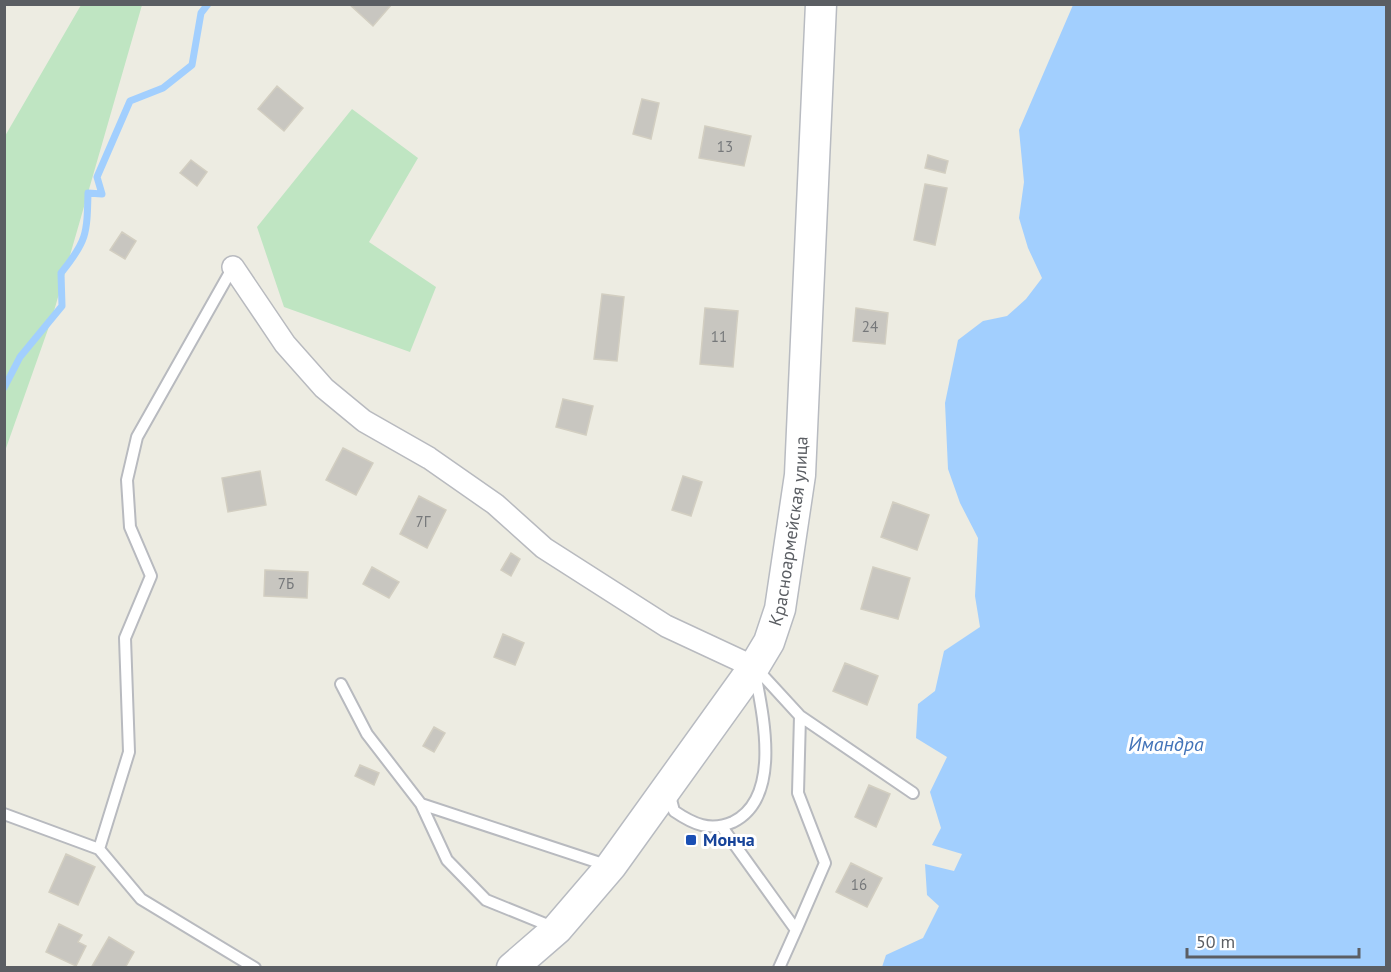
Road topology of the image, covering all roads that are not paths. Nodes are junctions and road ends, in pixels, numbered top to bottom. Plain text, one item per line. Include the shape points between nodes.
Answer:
1 (821, 4) edge
2 (233, 267) joint
3 (754, 667) junction
4 (341, 684) dead end
5 (800, 716) junction
6 (668, 787) junction
7 (913, 793) dead end
8 (421, 804) junction
9 (4, 814) edge
10 (722, 827) junction
11 (99, 849) junction
12 (611, 867) junction
13 (557, 929) junction
14 (796, 930) junction
15 (255, 968) edge
16 (512, 968) edge
17 (779, 968) edge

1 - 3 street, Красноармейская улица via 800,475 780,609 769,642
2 - 3 street via 285,344 324,388 364,421 429,458 495,504 544,548 666,626
2 - 11 lane via 137,437 127,480 130,527 151,576 125,638 129,752
3 - 5 lane
3 - 6 street, Красноармейская улица
3 - 10 lane via 766,732 764,774 753,804 743,817
4 - 8 lane via 367,734
5 - 7 lane
5 - 14 lane via 798,793 825,864
6 - 10 lane via 674,811 694,825
6 - 12 street, Красноармейская улица
8 - 12 lane
8 - 13 lane via 447,860 486,900
9 - 11 lane
10 - 14 lane
11 - 15 lane via 141,899
12 - 13 street, Красноармейская улица
13 - 16 street, Красноармейская улица
14 - 17 lane

